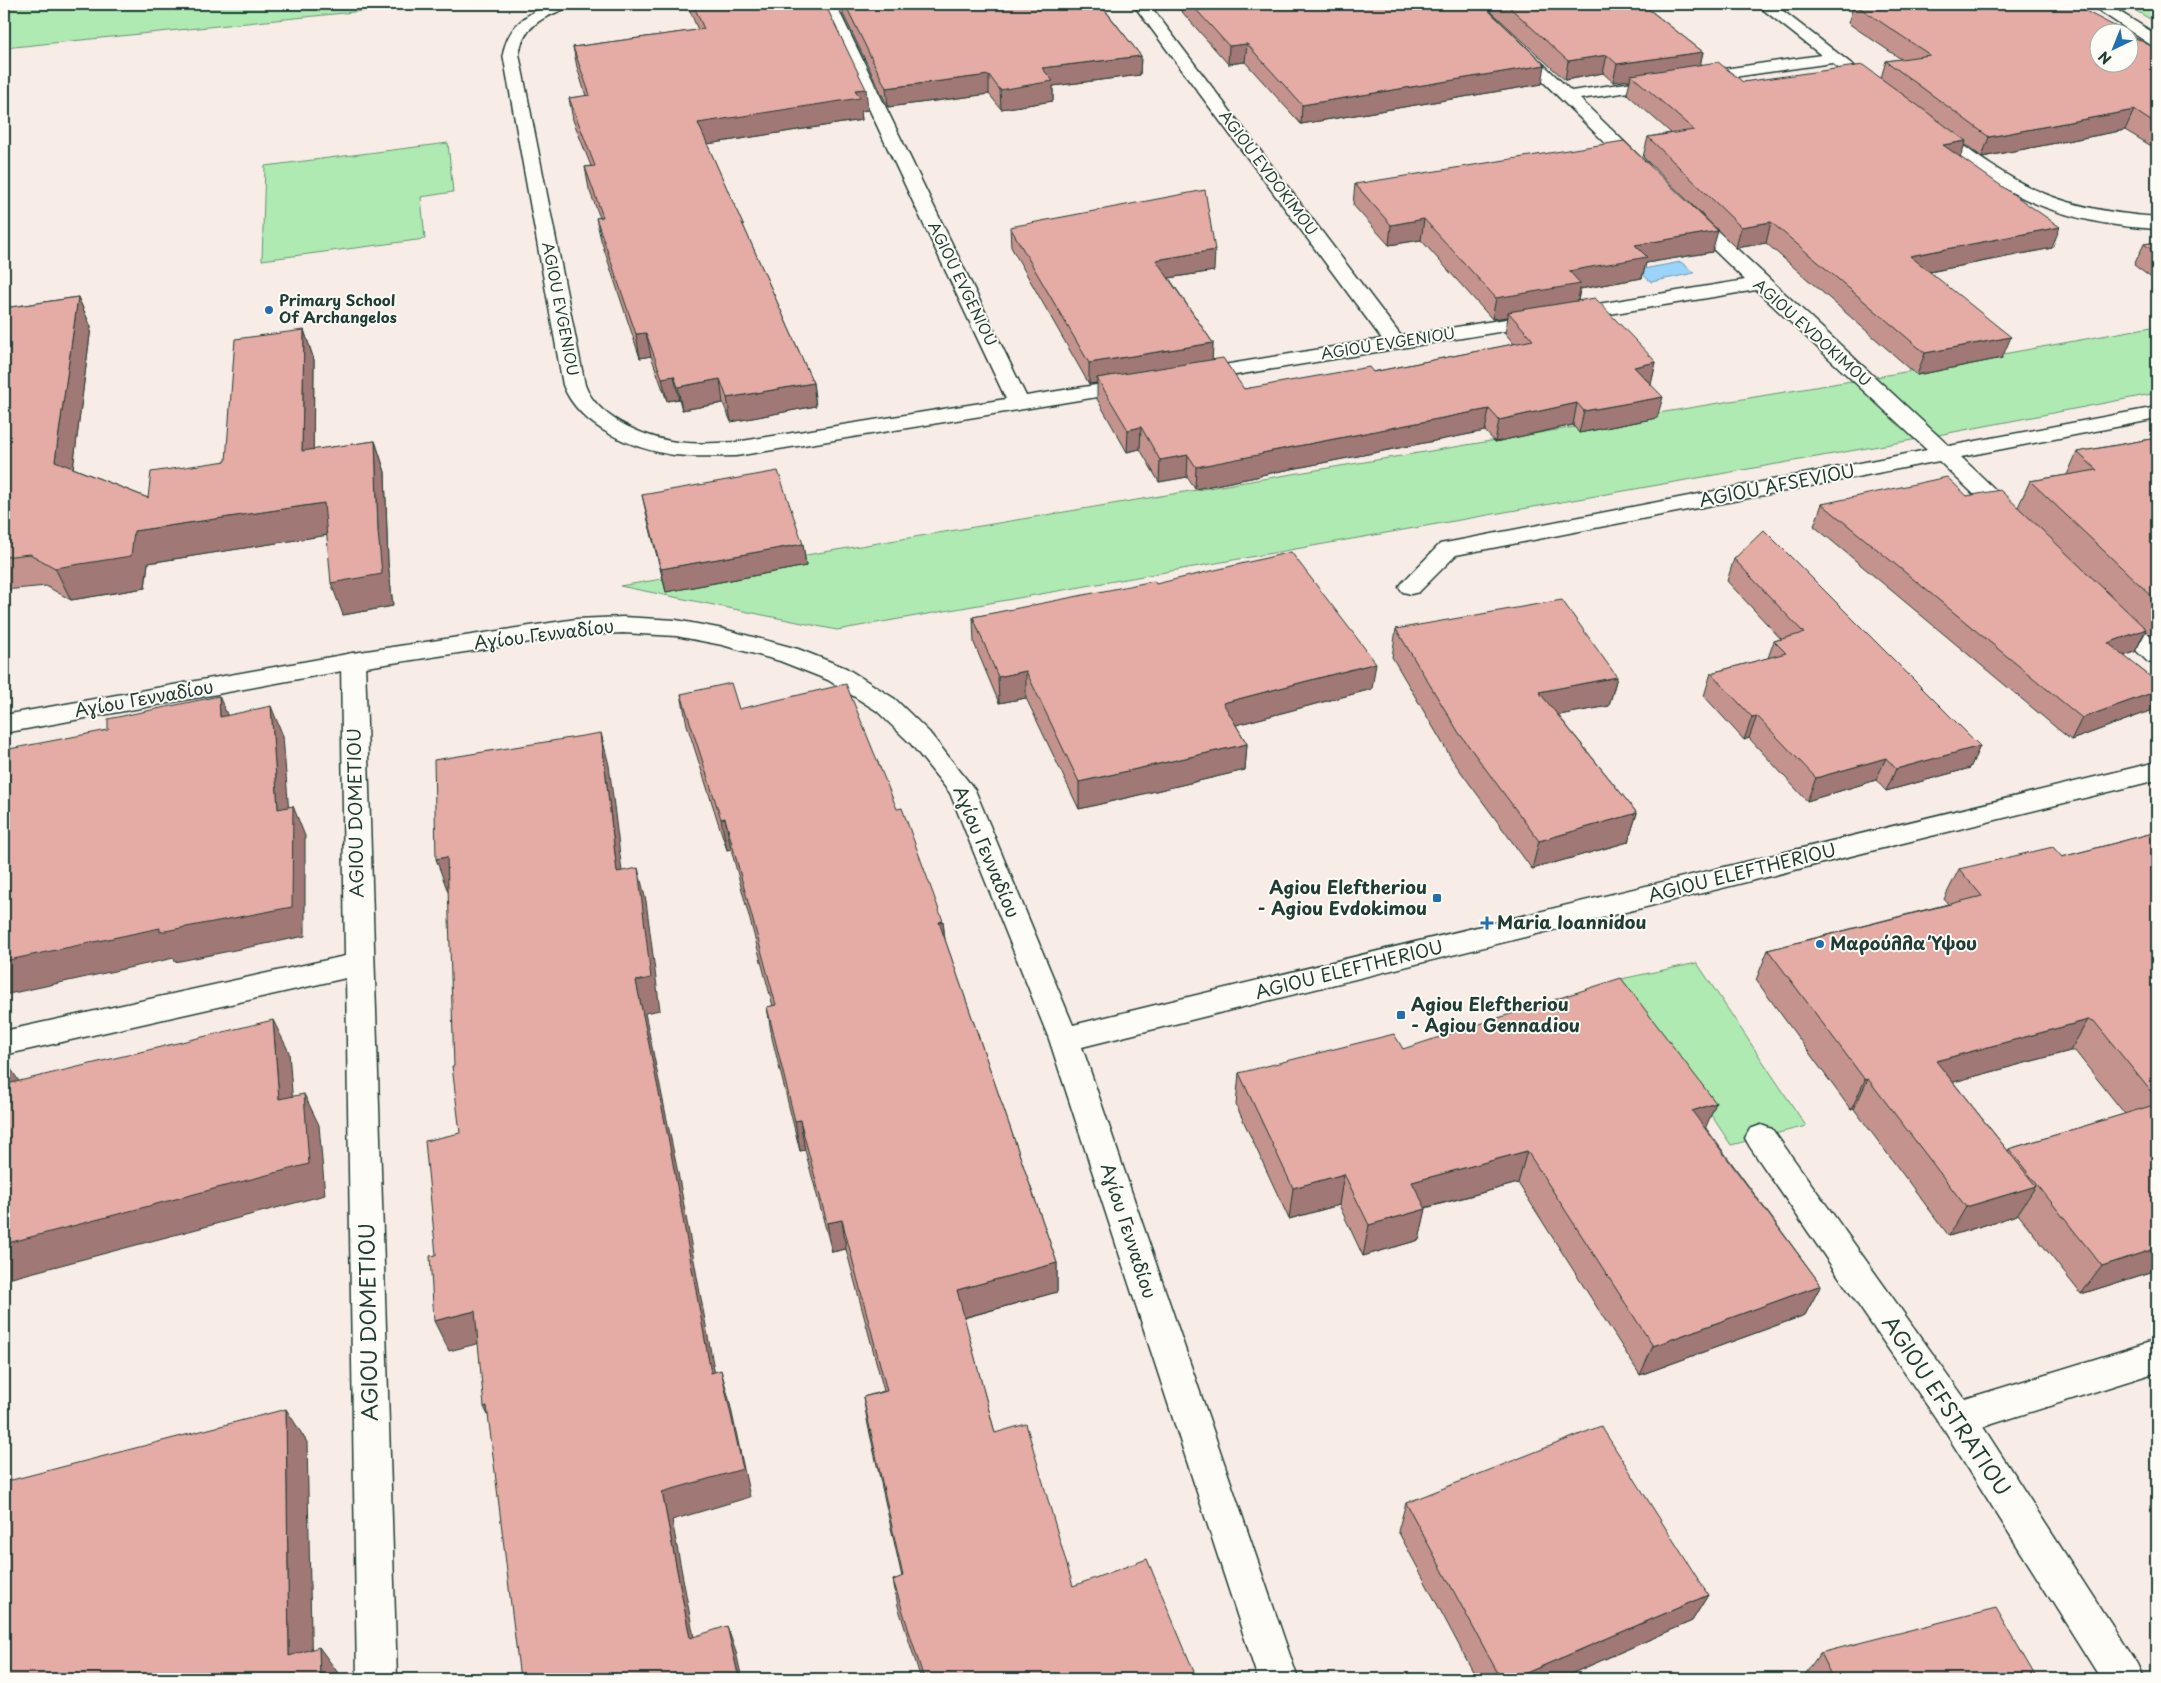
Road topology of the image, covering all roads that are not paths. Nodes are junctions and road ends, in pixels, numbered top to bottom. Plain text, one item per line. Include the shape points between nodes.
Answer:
1 (564, 4) edge
2 (824, 4) edge
3 (1141, 4) edge
4 (1472, 4) edge
5 (1764, 4) edge
6 (2097, 4) edge
7 (2157, 42) edge
8 (1834, 58) junction
9 (1569, 96) junction
10 (1890, 100) edge
11 (1922, 123) edge
12 (1653, 179) edge
13 (1674, 200) edge
14 (2157, 223) edge
15 (1758, 284) junction
16 (1395, 342) junction
17 (1019, 404) junction
18 (2157, 414) edge
19 (1946, 454) junction
20 (2030, 535) edge
21 (1411, 586) dead end
22 (2101, 602) edge
23 (2157, 656) edge
24 (352, 662) junction
25 (4, 724) edge
26 (2157, 771) edge
27 (360, 964) junction
28 (1064, 1039) junction
29 (4, 1042) edge
30 (1761, 1138) dead end
31 (2157, 1356) edge
32 (1957, 1418) junction
33 (377, 1679) edge
34 (1278, 1679) edge
35 (2123, 1679) edge

1 - 17 street, AGIOU EVGENIOU via 532,19 519,30 512,40 511,54 574,385 582,402 597,416 636,437 668,447 736,449
2 - 17 street, AGIOU EVGENIOU via 830,9
3 - 16 street, AGIOU EVDOKIMOU
4 - 9 street
5 - 8 street
6 - 7 street
8 - 9 street
8 - 10 street
9 - 12 street
11 - 14 street via 1985,170 2033,198 2100,217
13 - 15 street, AGIOU EVDOKIMOU
15 - 16 street, AGIOU EVGENIOU
15 - 19 street, AGIOU EVDOKIMOU
16 - 17 street, AGIOU EVGENIOU
18 - 19 street, AGIOU AFSEVIOU
19 - 20 street, AGIOU EVDOKIMOU
19 - 21 street, AGIOU AFSEVIOU via 1448,549
22 - 23 street
24 - 25 street, Αγίου Γενναδίου
24 - 27 street, AGIOU DOMETIOU
24 - 28 street, Αγίου Γενναδίου via 576,627 622,625 676,628 723,637 789,655 837,674 890,708 920,738 962,790
26 - 28 street, AGIOU ELEFTHERIOU
27 - 29 street
27 - 33 street, AGIOU DOMETIOU
28 - 34 street, Αγίου Γενναδίου
30 - 32 street, AGIOU EFSTRATIOU
31 - 32 street
32 - 35 street, AGIOU EFSTRATIOU

